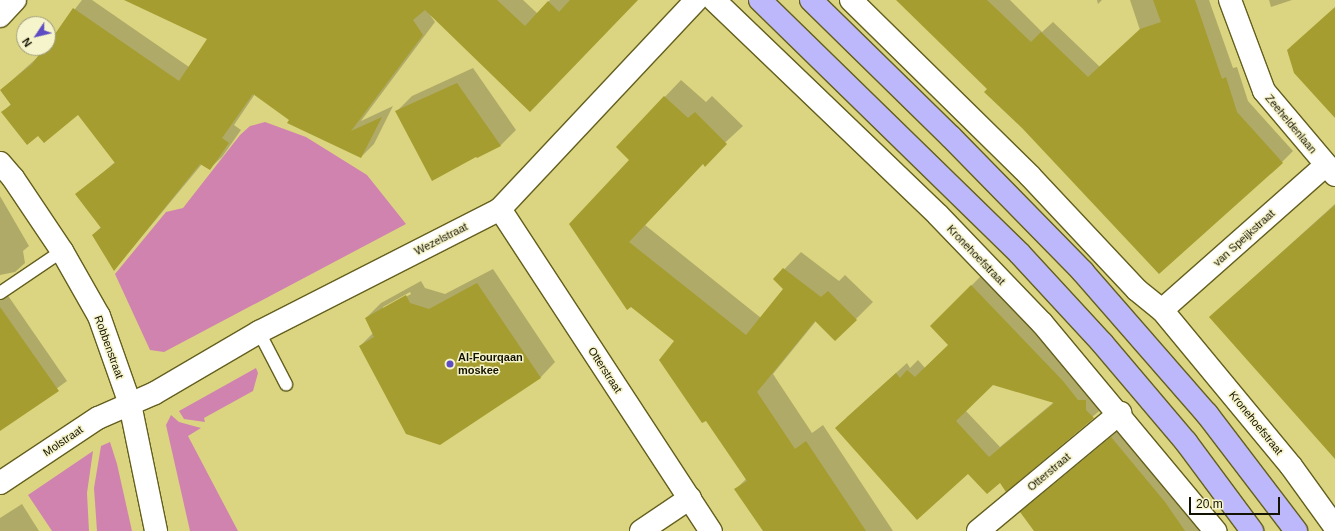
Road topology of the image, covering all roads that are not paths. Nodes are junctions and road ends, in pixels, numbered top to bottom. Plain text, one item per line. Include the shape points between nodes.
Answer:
1 (696, 0) edge
2 (714, 0) edge
3 (760, 0) edge
4 (811, 0) edge
5 (851, 0) edge
6 (1230, 0) edge
7 (0, 163) edge
8 (1330, 170) edge
9 (500, 209) junction
10 (62, 251) junction
11 (0, 294) edge
12 (1162, 310) junction
13 (260, 332) junction
14 (286, 384) dead end
15 (130, 404) junction
16 (1120, 413) junction
17 (0, 484) edge
18 (690, 498) junction
19 (1335, 527) edge
20 (156, 531) edge
21 (641, 531) edge
22 (711, 531) edge
23 (978, 531) edge
24 (1215, 531) edge
25 (1252, 531) edge
26 (1296, 531) edge

1 - 9 street, Wezelstraat
2 - 16 street, Kronehoefstraat via 938,215 1042,323
3 - 25 main road via 1020,254 1103,344 1186,442
4 - 26 main road via 951,137 1083,272 1207,414
5 - 12 street, Kronehoefstraat via 1030,176 1137,290
6 - 8 street, Zeeheldenlaan via 1264,91
7 - 10 street, Robbenstraat
8 - 12 street, van Speijkstraat
9 - 13 street, Wezelstraat
9 - 18 street, Otterstraat
10 - 11 lane
10 - 15 street, Robbenstraat via 99,316
12 - 19 street, Kronehoefstraat via 1291,466
13 - 14 lane
13 - 15 street, Wezelstraat via 155,393
15 - 17 street, Molstraat via 98,418
15 - 20 street, Robbenstraat
16 - 23 street, Otterstraat
16 - 24 street, Kronehoefstraat
18 - 21 street
18 - 22 street, Otterstraat

